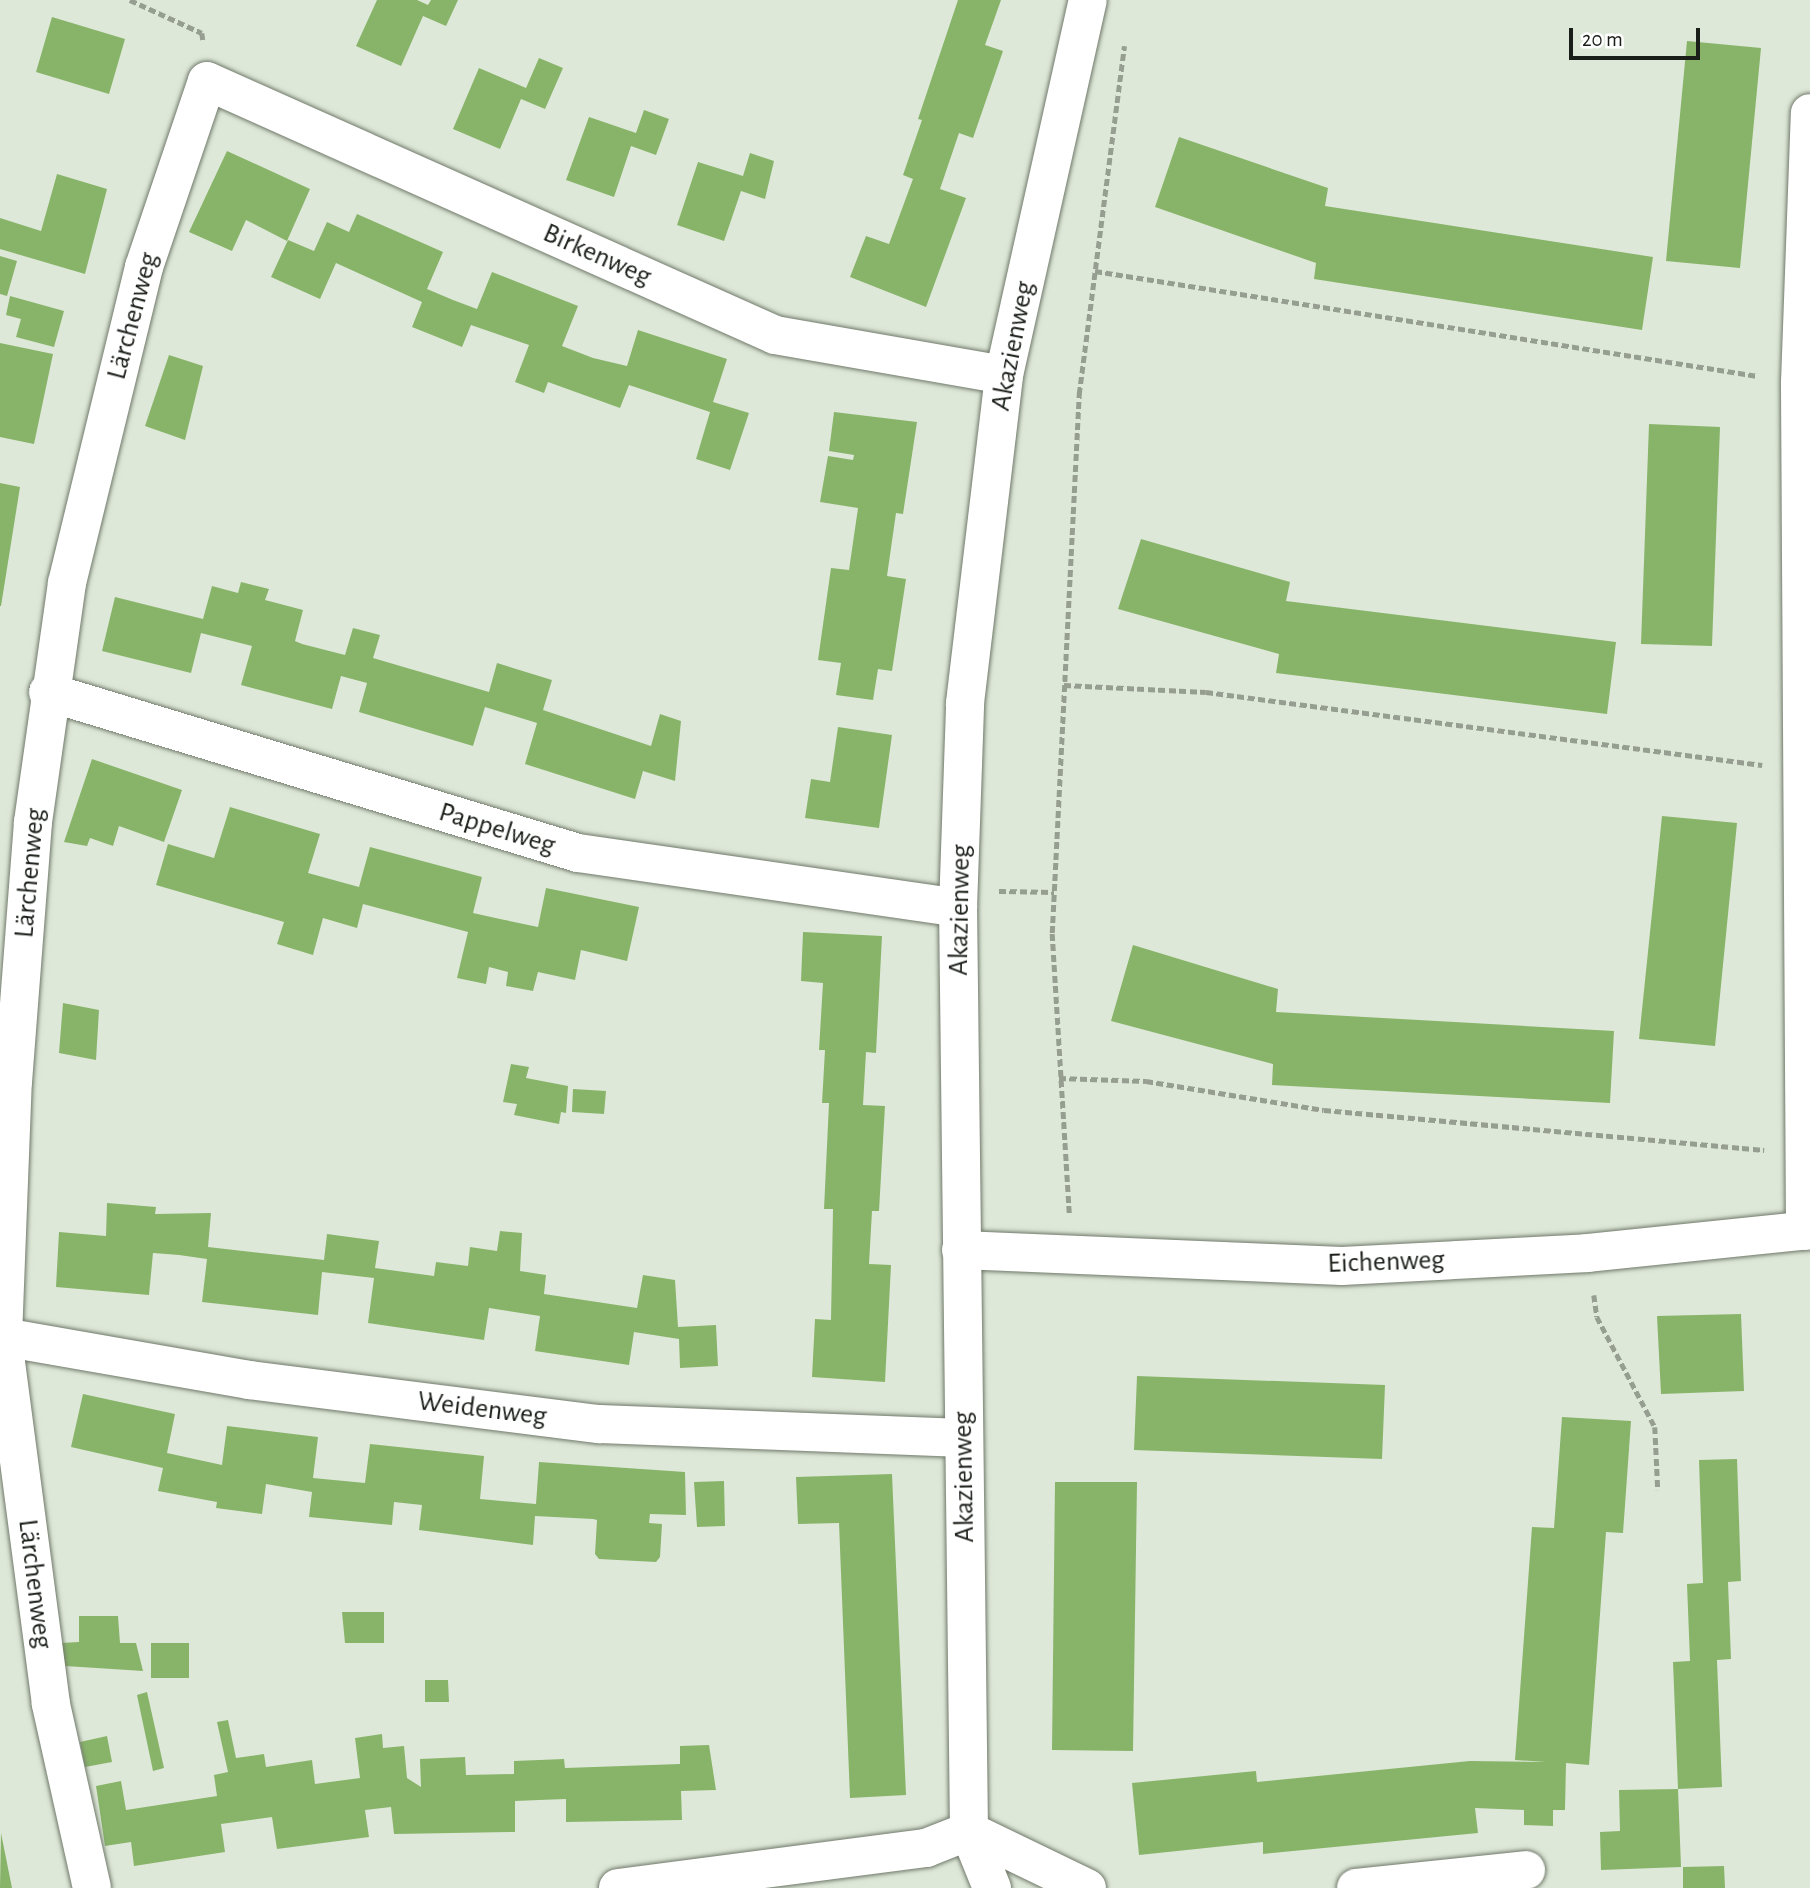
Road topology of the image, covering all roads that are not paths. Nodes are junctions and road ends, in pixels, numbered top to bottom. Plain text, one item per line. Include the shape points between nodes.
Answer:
1 (1088, 0) edge
2 (207, 81) joint
3 (1810, 113) edge
4 (1004, 376) junction
5 (48, 692) junction
6 (958, 899) junction
7 (1807, 1230) edge
8 (961, 1250) junction
9 (3, 1337) junction
10 (964, 1438) junction
11 (970, 1831) junction
12 (1526, 1870) dead end
13 (92, 1888) edge
14 (618, 1888) edge
15 (992, 1888) edge
16 (1087, 1888) edge
17 (1356, 1888) edge

1 - 4 street, Akazienweg
2 - 4 street, Birkenweg via 775,335
2 - 5 street, Lärchenweg via 144,267 67,583
3 - 7 street via 1800,382
4 - 6 street, Akazienweg via 965,703
5 - 6 street, Pappelweg via 578,853
5 - 9 street, Lärchenweg via 13,1082
6 - 8 street, Akazienweg
7 - 8 street, Eichenweg via 1588,1253 1342,1265
8 - 10 street, Akazienweg
9 - 10 street, Weidenweg via 249,1380 598,1424
9 - 13 street, Lärchenweg via 51,1704
10 - 11 street, Akazienweg
11 - 14 street via 926,1848
11 - 15 street
11 - 16 street
12 - 17 street

